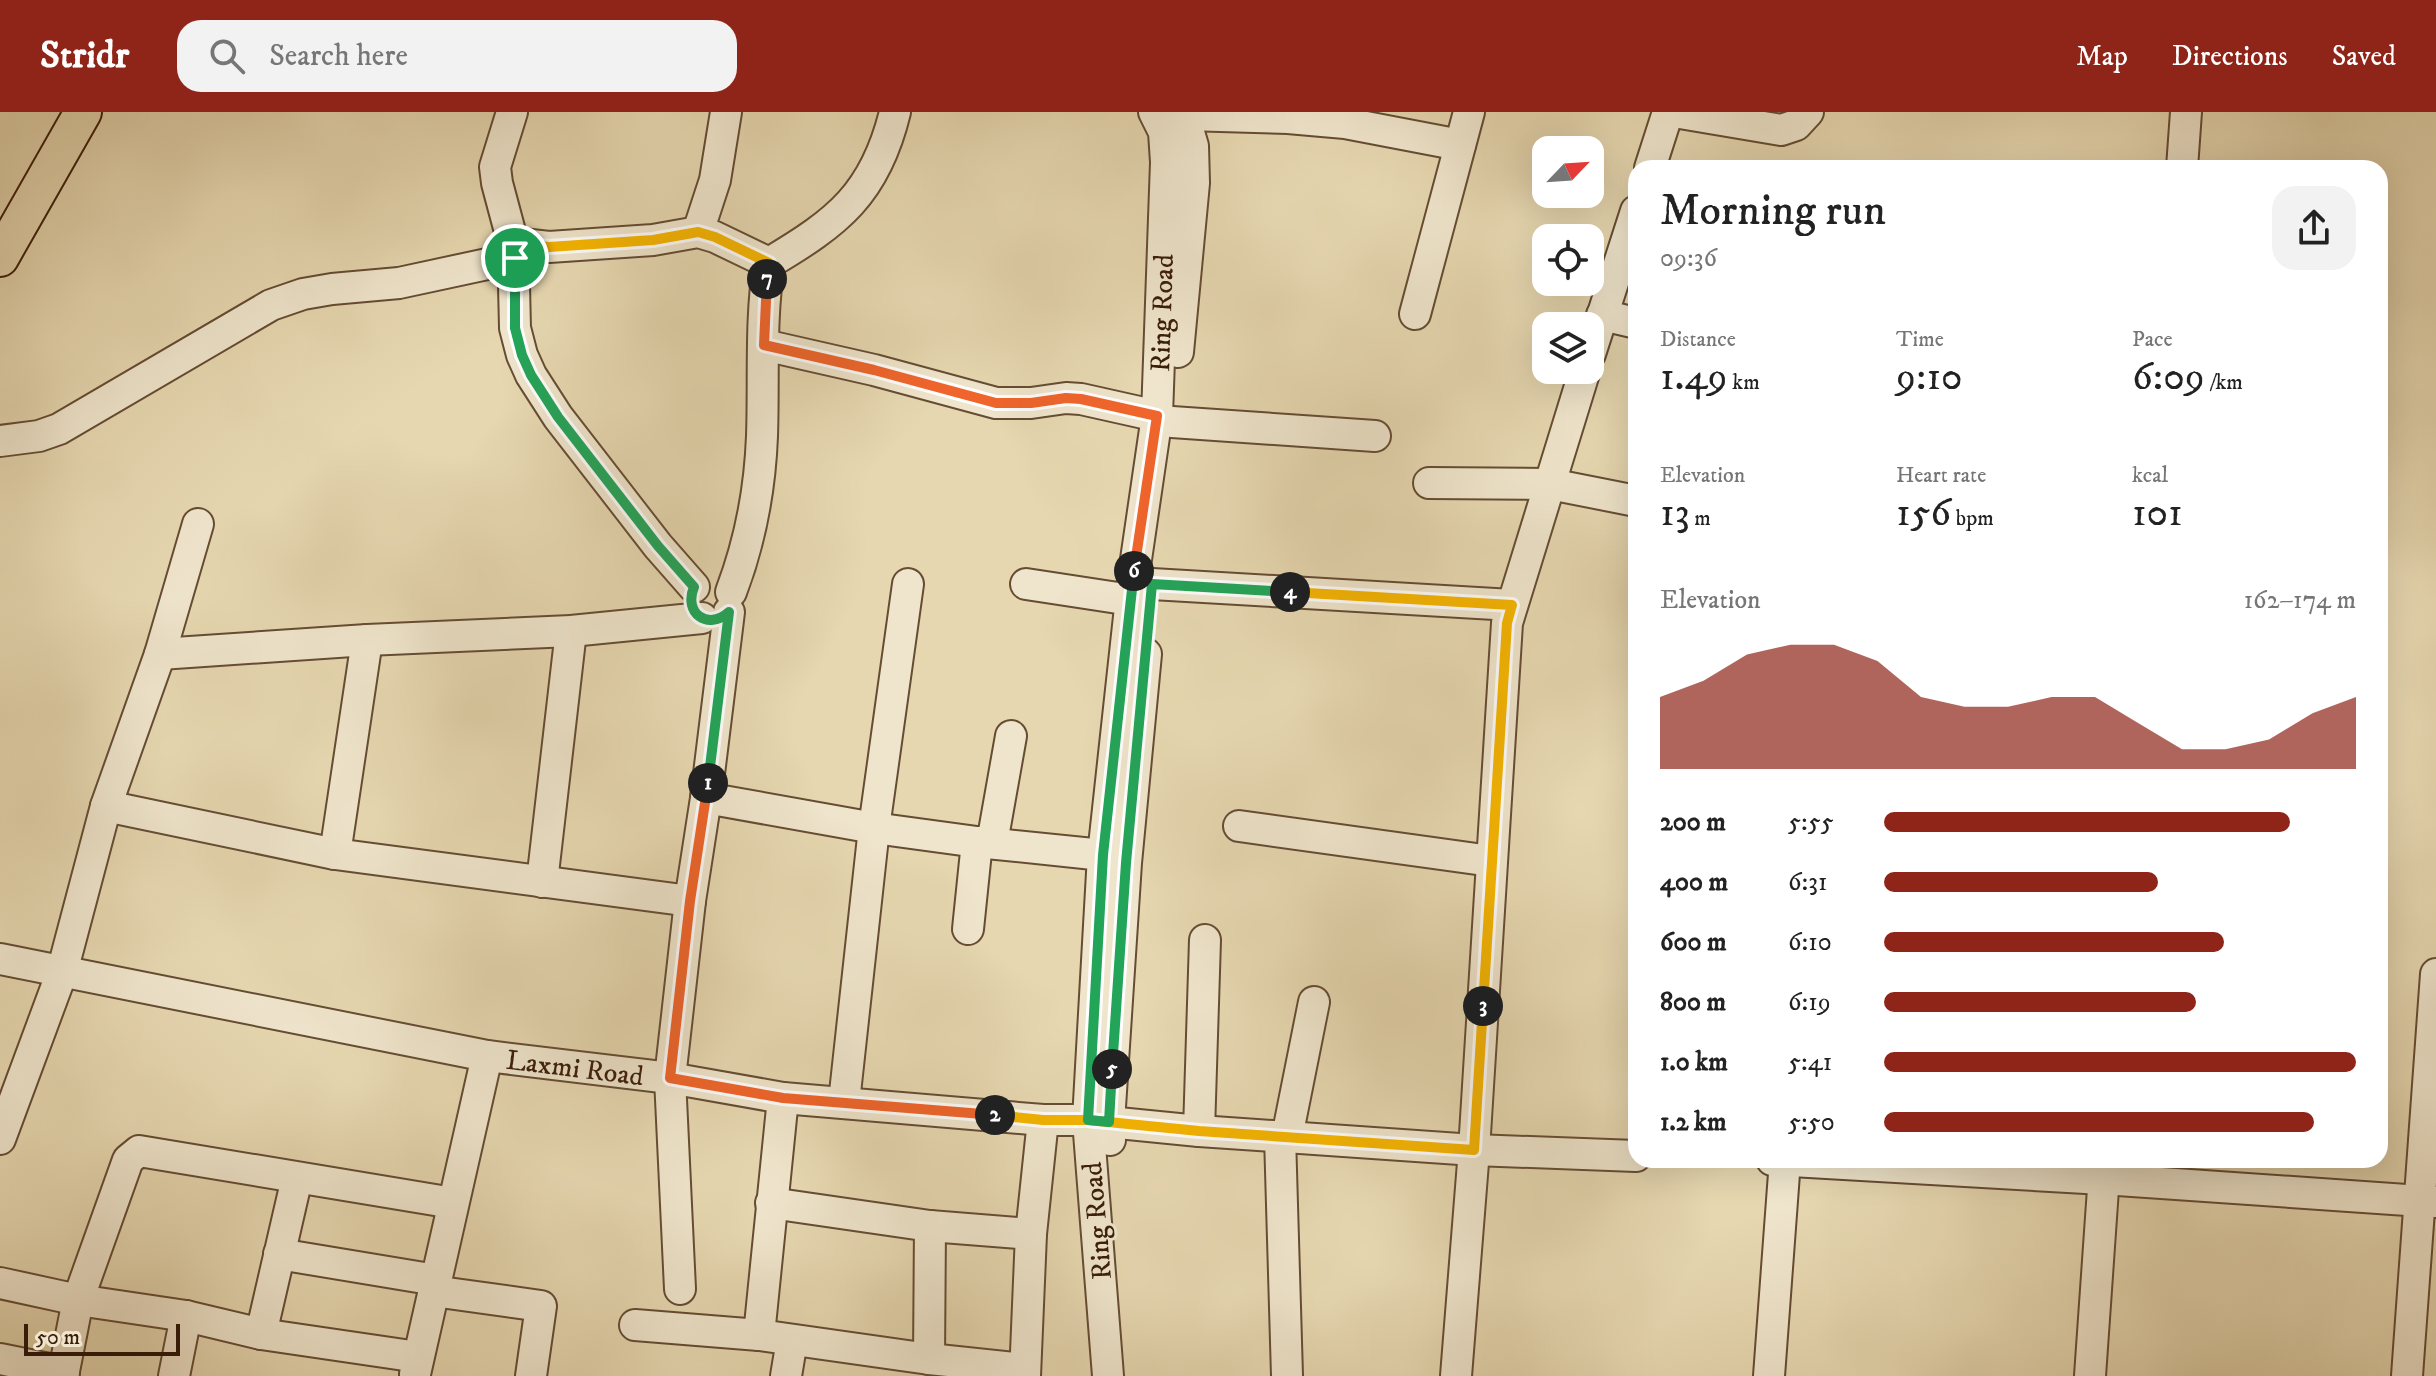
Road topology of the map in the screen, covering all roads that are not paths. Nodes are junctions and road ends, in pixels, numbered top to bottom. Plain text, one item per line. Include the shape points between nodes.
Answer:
1 (83, 112) edge
2 (512, 112) edge
3 (726, 112) edge
4 (895, 112) edge
5 (1154, 112) edge
6 (1469, 112) edge
7 (1671, 112) edge
8 (1808, 112) edge
9 (2186, 112) edge
10 (1184, 114) edge
11 (1460, 145) junction
12 (1653, 160) edge
13 (2183, 160) edge
14 (698, 232) junction
15 (1628, 235) edge
16 (514, 251) junction
17 (0, 258) edge
18 (769, 263) junction
19 (1603, 312) edge
20 (1415, 314) dead end
21 (1604, 315) edge
22 (1628, 321) edge
23 (764, 345) junction
24 (1581, 384) edge
25 (1164, 419) junction
26 (1375, 436) dead end
27 (0, 441) edge
28 (1429, 483) dead end
29 (1550, 484) junction
30 (1628, 499) edge
31 (198, 524) dead end
32 (908, 584) dead end
33 (1026, 584) dead end
34 (1142, 592) junction
35 (1512, 605) junction
36 (721, 608) junction
37 (571, 631) junction
38 (367, 640) junction
39 (160, 654) junction
40 (1011, 736) dead end
41 (706, 798) junction
42 (106, 806) junction
43 (1239, 826) dead end
44 (874, 828) junction
45 (985, 843) junction
46 (335, 854) junction
47 (1103, 855) junction
48 (1491, 861) junction
49 (542, 882) junction
50 (690, 901) junction
51 (968, 929) dead end
52 (1205, 940) dead end
53 (0, 959) edge
54 (62, 972) junction
55 (2436, 974) edge
56 (1314, 1002) dead end
57 (487, 1056) junction
58 (670, 1078) junction
59 (11, 1079) edge
60 (783, 1098) junction
61 (844, 1102) junction
62 (1043, 1120) junction
63 (1098, 1121) junction
64 (1199, 1131) junction
65 (1283, 1137) junction
66 (0, 1139) edge
67 (1474, 1150) junction
68 (1628, 1156) edge
69 (1784, 1168) edge
70 (2040, 1168) edge
71 (2104, 1170) edge
72 (297, 1178) junction
73 (2427, 1202) edge
74 (453, 1203) junction
75 (771, 1203) junction
76 (930, 1226) junction
77 (1031, 1234) junction
78 (279, 1254) junction
79 (0, 1283) edge
80 (434, 1286) junction
81 (680, 1289) dead end
82 (78, 1300) junction
83 (186, 1316) junction
84 (635, 1325) dead end
85 (261, 1334) junction
86 (759, 1335) junction
87 (792, 1340) junction
88 (0, 1359) edge
89 (929, 1359) junction
90 (416, 1367) edge
91 (1025, 1373) edge
92 (64, 1374) edge
93 (174, 1376) edge
94 (531, 1376) edge
95 (786, 1376) edge
96 (1108, 1376) edge
97 (1129, 1376) edge
98 (1287, 1376) edge
99 (1456, 1376) edge
100 (1769, 1376) edge
101 (2090, 1376) edge
102 (2407, 1376) edge

1 - 17 main road
2 - 16 street via 495,167
3 - 14 street via 715,180
4 - 18 street via 876,166 858,197 832,222
5 - 25 street, Ring Road via 1164,132 1166,162
6 - 11 street
7 - 8 street via 1781,130 1796,125
7 - 12 street
9 - 13 street
10 - 11 street via 1345,123
10 - 25 street, Ring Road via 1193,146 1194,183
11 - 20 street
14 - 16 street
14 - 18 street
15 - 19 street
16 - 27 street via 399,283 332,289 271,305 59,429
16 - 36 street via 515,328 531,375 558,417 694,587 691,601 696,614
18 - 23 street
21 - 22 street
23 - 25 street via 996,403 1081,399
23 - 36 street via 754,516 740,570
24 - 29 street
25 - 26 street
25 - 34 street, Ring Road
28 - 29 street
29 - 30 street
29 - 35 street
31 - 39 street
32 - 44 street
33 - 34 street
34 - 35 street
34 - 47 street, Ring Road
34 - 63 street, Ring Road via 1126,863
35 - 48 street
36 - 37 street
36 - 41 street
37 - 38 street
37 - 49 street
38 - 39 street
38 - 46 street
39 - 42 street
40 - 45 street
41 - 44 street
41 - 50 street
42 - 46 street
42 - 54 street
43 - 48 street
44 - 45 street
44 - 61 street
45 - 47 street
45 - 51 street
46 - 49 street
47 - 63 street, Ring Road
48 - 67 street
49 - 50 street
50 - 58 street
52 - 64 street
53 - 54 street, Laxmi Road
54 - 57 street, Laxmi Road
54 - 59 street
55 - 73 street
56 - 65 street
57 - 58 street, Laxmi Road
57 - 74 street
58 - 60 street, Laxmi Road
58 - 81 street
59 - 66 street
60 - 61 street, Laxmi Road
60 - 75 street
61 - 62 street, Laxmi Road
62 - 63 street, Laxmi Road
62 - 77 street
63 - 64 street, Laxmi Road
63 - 96 street, Ring Road
63 - 97 street, Ring Road
64 - 65 street, Laxmi Road
65 - 67 street, Laxmi Road
65 - 98 street
67 - 68 street, Laxmi Road
67 - 99 street
69 - 100 street
70 - 71 street
71 - 73 street
71 - 101 street
72 - 74 street
72 - 78 street
72 - 82 street via 139,1151 128,1160
73 - 102 street
74 - 80 street
75 - 76 street
75 - 86 street
76 - 77 street
76 - 89 street
77 - 91 street
78 - 80 street
78 - 85 street
79 - 82 street
80 - 90 street
80 - 94 street via 541,1306
82 - 83 street
82 - 92 street
83 - 85 street
83 - 93 street
84 - 86 street
85 - 90 street
86 - 87 street
87 - 89 street
87 - 95 street
88 - 92 street
89 - 91 street

